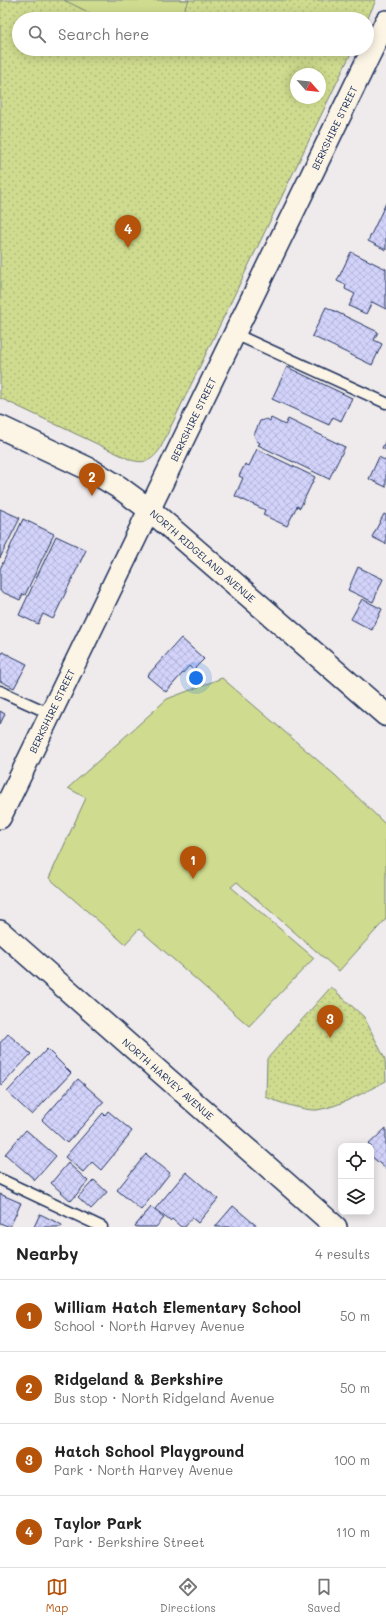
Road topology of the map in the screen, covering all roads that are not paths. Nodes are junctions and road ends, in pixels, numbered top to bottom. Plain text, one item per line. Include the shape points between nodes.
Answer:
1 (386, 21) edge
2 (374, 46) edge
3 (369, 56) edge
4 (235, 334) junction
5 (386, 403) edge
6 (0, 427) edge
7 (150, 510) junction
8 (0, 691) edge
9 (51, 714) junction
10 (386, 715) edge
11 (0, 818) edge
12 (0, 931) edge
13 (0, 1179) edge
14 (102, 1227) edge
15 (336, 1227) edge

1 - 2 street, BERKSHIRE STREET
3 - 4 street, BERKSHIRE STREET
4 - 5 lane
4 - 7 street, BERKSHIRE STREET
6 - 7 street, NORTH RIDGELAND AVENUE via 89,469
7 - 9 street, BERKSHIRE STREET
7 - 10 street, NORTH RIDGELAND AVENUE
8 - 9 lane
9 - 11 street, BERKSHIRE STREET
12 - 15 street, NORTH HARVEY AVENUE
13 - 14 lane

